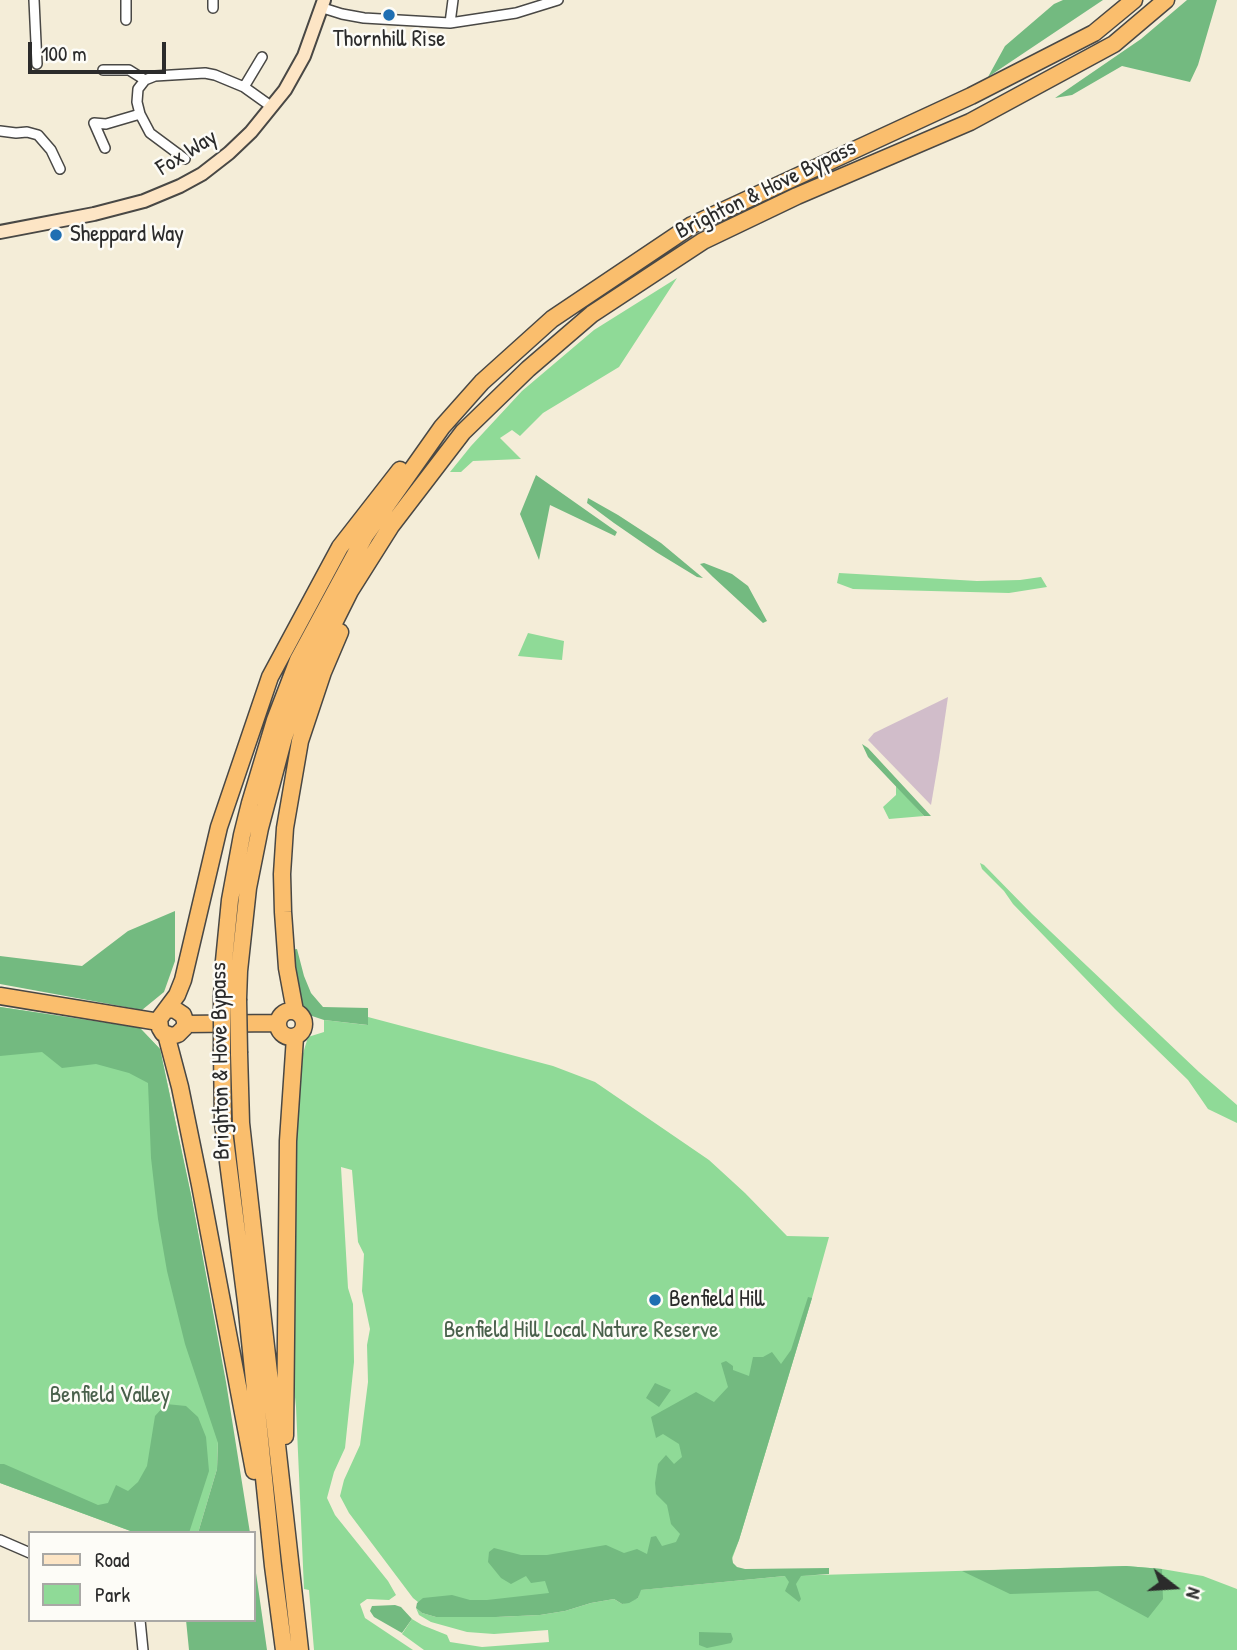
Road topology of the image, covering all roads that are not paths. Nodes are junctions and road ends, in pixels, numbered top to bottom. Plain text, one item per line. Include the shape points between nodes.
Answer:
1 (34, 0) edge
2 (125, 0) edge
3 (453, 0) edge
4 (558, 0) edge
5 (1134, 0) edge
6 (1167, 0) edge
7 (323, 4) edge
8 (126, 20) dead end
9 (450, 23) junction
10 (262, 57) dead end
11 (37, 64) dead end
12 (103, 70) dead end
13 (145, 80) junction
14 (244, 87) junction
15 (272, 107) junction
16 (140, 114) junction
17 (0, 131) edge
18 (105, 148) dead end
19 (185, 159) dead end
20 (60, 169) dead end
21 (0, 232) edge
22 (442, 427) junction
23 (390, 526) junction
24 (0, 996) edge
25 (230, 998) junction
26 (295, 1012) junction
27 (163, 1022) junction
28 (277, 1023) junction
29 (185, 1024) junction
30 (295, 1037) junction
31 (230, 1052) junction
32 (284, 1506) junction
33 (0, 1541) edge
34 (28, 1552) edge
35 (273, 1566) junction
36 (140, 1622) edge
37 (143, 1650) edge
38 (284, 1650) edge
39 (300, 1650) edge

1 - 11 street
2 - 8 street
3 - 9 street
4 - 9 street via 516,13
5 - 22 highway, Brighton & Hove Bypass via 1094,33 971,96 691,225 552,319 482,382
6 - 23 highway, Brighton & Hove Bypass via 1114,44 970,122 703,241 592,314 463,432
7 - 9 street via 364,18
7 - 15 street, Fox Way via 304,56
10 - 14 street
12 - 13 street via 130,70
13 - 14 street via 205,74
13 - 16 street via 138,89
14 - 15 street
15 - 21 street, Fox Way via 229,153 180,186 94,214
16 - 18 street via 106,124 94,122
16 - 19 street via 150,133
17 - 20 street via 38,135
22 - 25 highway, Brighton & Hove Bypass via 365,536 298,660 275,720 235,869 226,940
22 - 27 highway via 393,478 340,547 270,677 219,827 183,980
23 - 25 highway, Brighton & Hove Bypass via 321,648 284,737 260,828 239,971
23 - 26 highway via 323,672 295,765 282,874 285,946
24 - 27 highway
25 - 31 highway, Brighton & Hove Bypass, bridge
26 - 28 highway via 283,1013
26 - 30 highway via 304,1023
27 - 29 highway via 172,1036
27 - 29 highway via 172,1009 180,1011
27 - 35 highway via 203,1197
28 - 29 highway
28 - 30 highway via 283,1035
30 - 32 highway via 288,1141
31 - 32 highway, Brighton & Hove Bypass
31 - 35 highway, Brighton & Hove Bypass via 223,1123
32 - 39 highway, Brighton & Hove Bypass
33 - 34 street
35 - 38 highway, Brighton & Hove Bypass
36 - 37 street

